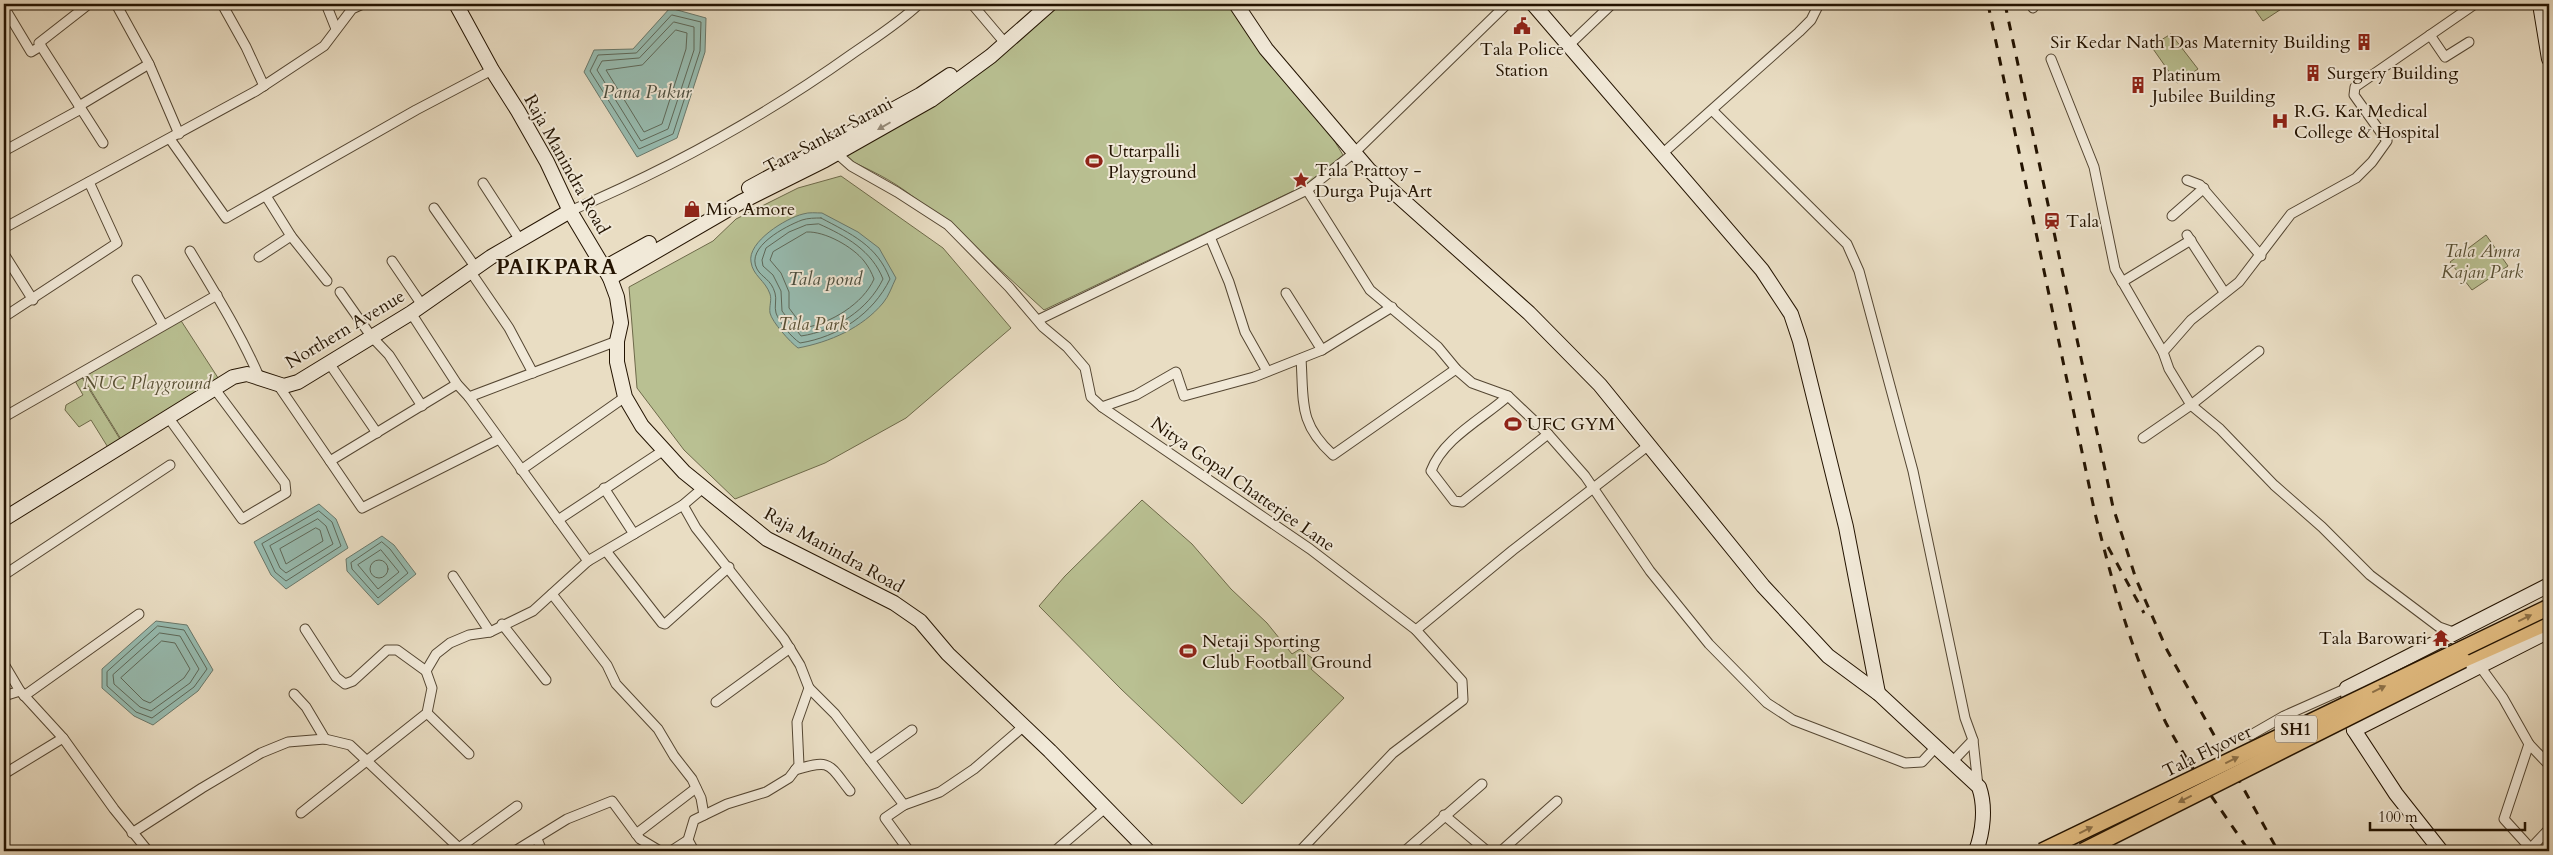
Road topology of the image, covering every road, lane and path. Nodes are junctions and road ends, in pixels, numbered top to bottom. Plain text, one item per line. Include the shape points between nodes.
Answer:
1 (89, 4) edge
2 (116, 4) edge
3 (222, 4) edge
4 (326, 4) edge
5 (363, 4) edge
6 (456, 4) edge
7 (919, 4) edge
8 (972, 4) edge
9 (1038, 4) edge
10 (1050, 4) edge
11 (1236, 4) edge
12 (1507, 4) edge
13 (1533, 4) edge
14 (1612, 4) edge
15 (1819, 4) edge
16 (2475, 4) edge
17 (2540, 4) edge
18 (4, 7) edge
19 (336, 29) junction
20 (2430, 35) junction
21 (1002, 40) junction
22 (2469, 42) dead end
23 (1569, 45) junction
24 (41, 46) junction
25 (2051, 59) dead end
26 (2549, 59) edge
27 (149, 64) junction
28 (492, 70) junction
29 (264, 86) junction
30 (80, 107) junction
31 (1713, 111) junction
32 (179, 134) junction
33 (170, 139) junction
34 (103, 143) dead end
35 (834, 148) junction
36 (4, 151) edge
37 (1354, 153) junction
38 (1662, 154) junction
39 (2187, 180) dead end
40 (89, 182) junction
41 (483, 183) dead end
42 (2204, 188) junction
43 (1307, 190) junction
44 (266, 196) junction
45 (434, 208) dead end
46 (570, 210) junction
47 (2172, 216) dead end
48 (4, 228) edge
49 (291, 236) junction
50 (1210, 237) junction
51 (520, 240) junction
52 (190, 251) dead end
53 (4, 254) edge
54 (2261, 256) junction
55 (259, 258) dead end
56 (392, 261) dead end
57 (473, 270) junction
58 (607, 272) junction
59 (137, 280) dead end
60 (327, 281) dead end
61 (2122, 282) junction
62 (340, 292) dead end
63 (2224, 292) junction
64 (1286, 293) dead end
65 (217, 295) junction
66 (33, 300) junction
67 (1392, 307) junction
68 (417, 309) junction
69 (4, 317) edge
70 (1038, 320) junction
71 (163, 325) junction
72 (371, 336) junction
73 (617, 341) junction
74 (1322, 350) junction
75 (2259, 351) dead end
76 (2163, 352) junction
77 (1301, 359) junction
78 (329, 362) junction
79 (1456, 368) junction
80 (1267, 372) junction
81 (533, 373) junction
82 (260, 379) junction
83 (457, 384) junction
84 (278, 385) junction
85 (214, 388) junction
86 (1508, 396) junction
87 (469, 397) junction
88 (625, 397) junction
89 (2191, 405) junction
90 (422, 406) junction
91 (1102, 407) junction
92 (4, 417) edge
93 (168, 417) junction
94 (377, 433) junction
95 (1548, 434) junction
96 (2143, 438) dead end
97 (499, 439) junction
98 (1649, 445) junction
99 (664, 450) junction
100 (330, 461) junction
101 (170, 465) dead end
102 (521, 470) junction
103 (604, 488) junction
104 (703, 488) junction
105 (1593, 488) junction
106 (683, 505) junction
107 (4, 519) edge
108 (558, 520) junction
109 (634, 534) junction
110 (606, 551) junction
111 (588, 561) junction
112 (729, 567) junction
113 (4, 575) edge
114 (453, 576) dead end
115 (2549, 585) edge
116 (552, 594) junction
117 (2549, 607) edge
118 (139, 614) dead end
119 (2549, 622) edge
120 (502, 624) junction
121 (305, 629) dead end
122 (1416, 630) junction
123 (2549, 631) edge
124 (490, 632) junction
125 (2456, 633) junction
126 (790, 648) junction
127 (4, 664) edge
128 (2479, 665) junction
129 (426, 671) junction
130 (546, 680) dead end
131 (809, 688) junction
132 (2347, 688) junction
133 (1878, 693) junction
134 (22, 694) junction
135 (294, 694) dead end
136 (4, 696) edge
137 (716, 702) dead end
138 (426, 714) junction
139 (1024, 726) junction
140 (912, 730) dead end
141 (2354, 730) junction
142 (2251, 735) dead end
143 (63, 738) junction
144 (325, 739) junction
145 (1973, 740) junction
146 (2529, 744) junction
147 (1936, 747) junction
148 (469, 754) dead end
149 (870, 760) junction
150 (366, 761) junction
151 (1953, 761) junction
152 (2549, 765) edge
153 (795, 770) junction
154 (4, 774) edge
155 (1482, 784) dead end
156 (1978, 786) junction
157 (696, 788) junction
158 (850, 791) dead end
159 (1557, 801) dead end
160 (904, 805) junction
161 (517, 806) dead end
162 (1106, 808) junction
163 (301, 813) dead end
164 (704, 815) junction
165 (1444, 815) junction
166 (2549, 829) edge
167 (132, 832) junction
168 (636, 834) junction
169 (537, 839) junction
170 (688, 840) junction
171 (459, 849) edge
172 (2531, 850) edge
173 (148, 851) edge
174 (515, 851) edge
175 (542, 851) edge
176 (660, 851) edge
177 (671, 851) edge
178 (694, 851) edge
179 (909, 851) edge
180 (1055, 851) edge
181 (1148, 851) edge
182 (1300, 851) edge
183 (1405, 851) edge
184 (1487, 851) edge
185 (1501, 851) edge
186 (1976, 851) edge
187 (2042, 851) edge
188 (2083, 851) edge
189 (2441, 851) edge

1 - 24 street via 39,43
2 - 27 street
3 - 29 street
4 - 19 street
5 - 19 street via 352,10
6 - 28 street, Raja Manindra Road
7 - 46 street via 829,70 739,126 610,194
8 - 21 street
9 - 21 street
10 - 21 street, Tara Sankar Sarani
11 - 37 street via 1266,49
12 - 37 street
13 - 23 street
14 - 23 street
15 - 31 street via 1811,20
16 - 20 street
17 - 26 street
18 - 24 street via 31,52
19 - 29 street via 324,46
20 - 22 street via 2445,57
20 - 54 street via 2355,87 2354,95 2387,141 2372,162 2356,178 2291,214
21 - 35 street, Tara Sankar Sarani via 931,100
23 - 38 street
24 - 30 street
25 - 61 street via 2094,166 2114,268
27 - 30 street
27 - 32 street
28 - 44 street
28 - 46 street, Raja Manindra Road via 538,145
29 - 32 street
30 - 34 street
30 - 36 street
31 - 38 street
31 - 145 street via 1847,244 1859,271 1913,471 1965,718
32 - 33 street
33 - 40 street
33 - 44 street via 226,218
35 - 58 street, Tara Sankar Sarani via 741,202
35 - 70 street, Nitya Gopal Chatterjee Lane via 851,166 948,225
37 - 43 street
37 - 98 street via 1529,314 1600,385
38 - 133 street via 1762,270 1792,314 1846,528
39 - 42 street
40 - 48 street
40 - 66 street via 117,243
41 - 51 street
42 - 47 street
42 - 54 street
43 - 50 street
43 - 67 street via 1370,290
44 - 49 street
45 - 57 street
46 - 51 street, Northern Avenue
46 - 58 street, Raja Manindra Road
49 - 55 street
49 - 60 street
50 - 70 street
50 - 80 street via 1245,332
51 - 57 street, Northern Avenue
52 - 65 street
53 - 66 street
54 - 63 street via 2239,282
56 - 68 street
57 - 68 street, Northern Avenue
57 - 81 street
58 - 73 street, Raja Manindra Road via 618,297 621,323
59 - 71 street
61 - 63 street via 2189,237
61 - 76 street
62 - 72 street
63 - 76 street via 2191,320
64 - 74 street
65 - 71 street
65 - 82 street via 248,350
66 - 69 street
67 - 74 street
67 - 79 street via 1438,347
68 - 72 street, Northern Avenue
68 - 83 street
70 - 91 street, Nitya Gopal Chatterjee Lane via 1085,368 1091,397
71 - 92 street
72 - 78 street, Northern Avenue
72 - 90 street via 389,355
73 - 81 street
73 - 88 street, Raja Manindra Road via 617,362
74 - 77 street
75 - 89 street
76 - 89 street via 2169,369
77 - 79 street via 1305,417 1310,429 1333,455
77 - 80 street
78 - 84 street, Northern Avenue via 298,382
78 - 94 street
79 - 86 street via 1472,383
80 - 91 street via 1184,396 1176,372 1136,395
81 - 87 street
82 - 84 street, Northern Avenue
82 - 85 street, Northern Avenue via 247,374 233,377
83 - 87 street
83 - 90 street
84 - 100 street
85 - 93 street, Northern Avenue
85 - 93 street via 285,483 286,493 242,519
86 - 95 street
86 - 95 street via 1454,439 1434,464 1431,471 1454,501 1462,502
87 - 97 street
88 - 99 street, Raja Manindra Road via 642,426
88 - 102 street
89 - 96 street
89 - 125 street via 2220,429 2370,575 2439,627
90 - 94 street
91 - 122 street, Nitya Gopal Chatterjee Lane via 1310,549
93 - 107 street, Northern Avenue
94 - 100 street
95 - 105 street
97 - 100 street via 362,508
97 - 102 street
98 - 105 street
98 - 133 street via 1763,586 1828,656
99 - 103 street
99 - 104 street, Raja Manindra Road
101 - 113 street
102 - 108 street
103 - 108 street
103 - 109 street
104 - 106 street
104 - 139 street, Raja Manindra Road via 767,539 894,603 920,621 948,654
105 - 122 street
105 - 147 street via 1650,571 1709,644 1767,703 1793,720 1905,763 1922,762
106 - 109 street
106 - 112 street via 696,528
108 - 111 street
109 - 110 street
110 - 111 street
110 - 112 street via 665,624
111 - 116 street
112 - 126 street
114 - 124 street
115 - 125 street
116 - 120 street via 533,611
116 - 157 street via 608,665 616,684 658,728
187 -> 117 main road, Tala Flyover / SH1, bridge
118 - 134 street
119 -> 188 main road, Tala Flyover, bridge via 2464,660
120 - 124 street
120 - 130 street
121 - 129 street via 336,677 345,684 353,681 387,650 396,650
122 - 182 street, Nitya Gopal Chatterjee Lane via 1462,681 1462,700 1393,753
123 - 128 street
124 - 129 street via 450,643 436,654
125 - 132 street
126 - 131 street
126 - 137 street
127 - 134 street
128 - 141 street
128 - 146 street via 2503,698
129 - 138 street via 432,688
131 - 149 street via 835,714
131 - 153 street via 797,722 799,765
132 - 141 street
132 - 142 street via 2284,716
133 - 147 street
134 - 136 street
134 - 143 street
135 - 144 street
138 - 148 street
138 - 150 street
139 - 160 street via 940,792
139 - 162 street, Raja Manindra Road
140 - 149 street
141 - 189 street via 2396,794
143 - 154 street
143 - 167 street
144 - 150 street via 350,745
144 - 167 street via 288,742 261,754
145 - 151 street
145 - 156 street
146 - 152 street
146 - 172 street via 2504,819
147 - 151 street
149 - 160 street
150 - 163 street
150 - 171 street
151 - 156 street
153 - 158 street via 820,762 828,765
153 - 164 street via 789,778 766,792
155 - 165 street
156 - 186 street via 1982,796 1982,834
157 - 164 street via 702,798
157 - 168 street
159 - 185 street
160 - 179 street via 885,818
161 - 171 street
162 - 180 street
162 - 181 street, Raja Manindra Road
164 - 170 street via 694,820
165 - 183 street
165 - 184 street
166 - 172 street
167 - 173 street
168 - 169 street via 612,800 567,819
168 - 176 street
169 - 174 street
169 - 175 street
170 - 177 street
170 - 178 street

